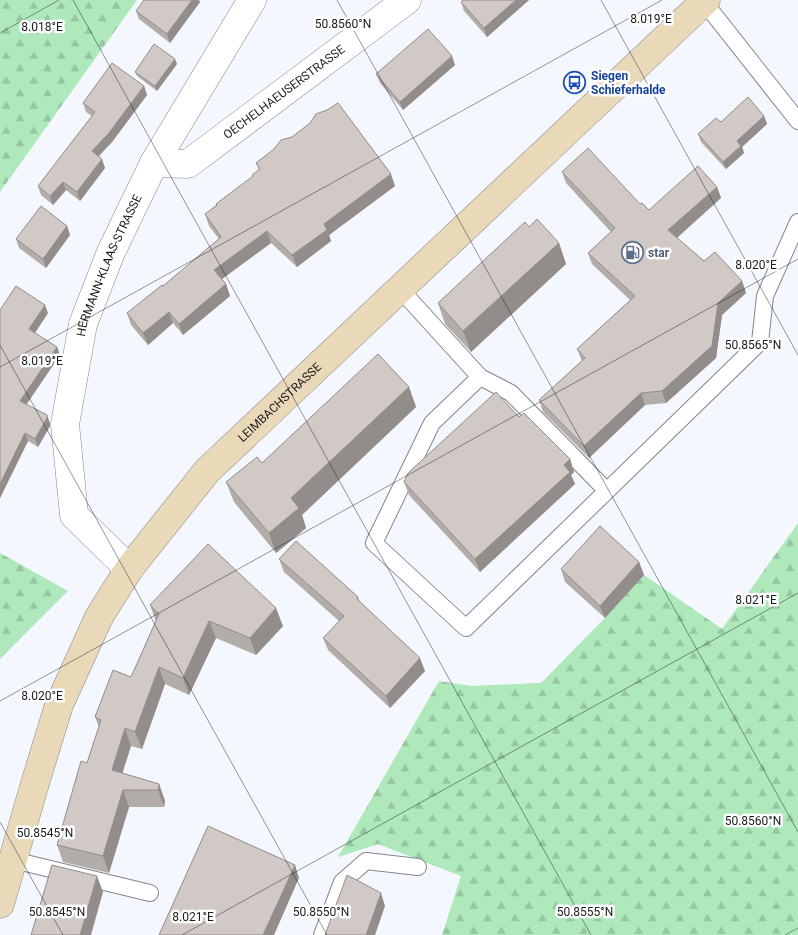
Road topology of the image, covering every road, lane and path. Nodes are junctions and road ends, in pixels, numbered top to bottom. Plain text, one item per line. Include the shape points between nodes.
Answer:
1 (252, 0) edge
2 (407, 0) edge
3 (705, 1) edge
4 (798, 121) edge
5 (154, 163) junction
6 (798, 222) edge
7 (400, 289) junction
8 (480, 377) junction
9 (606, 491) junction
10 (128, 569) junction
11 (13, 860) junction
12 (418, 867) dead end
13 (150, 893) dead end
14 (0, 904) edge
15 (322, 935) edge

1 - 5 street, HERMANN-KLAAS-STRASSE
2 - 5 street, OECHELHAEUSERSTRASSE via 188,164
3 - 4 lane
3 - 7 main road, LEIMBACHSTRASSE
5 - 10 street, HERMANN-KLAAS-STRASSE via 111,252 83,324 65,424 74,515
6 - 9 lane via 765,296 760,342
7 - 8 lane
7 - 10 main road, LEIMBACHSTRASSE via 207,472
8 - 9 lane via 511,393
8 - 9 lane via 432,423 374,543 466,628
10 - 11 main road, LEIMBACHSTRASSE via 99,617 59,706
11 - 13 lane
11 - 14 main road, LEIMBACHSTRASSE
12 - 15 lane via 366,861 342,882

